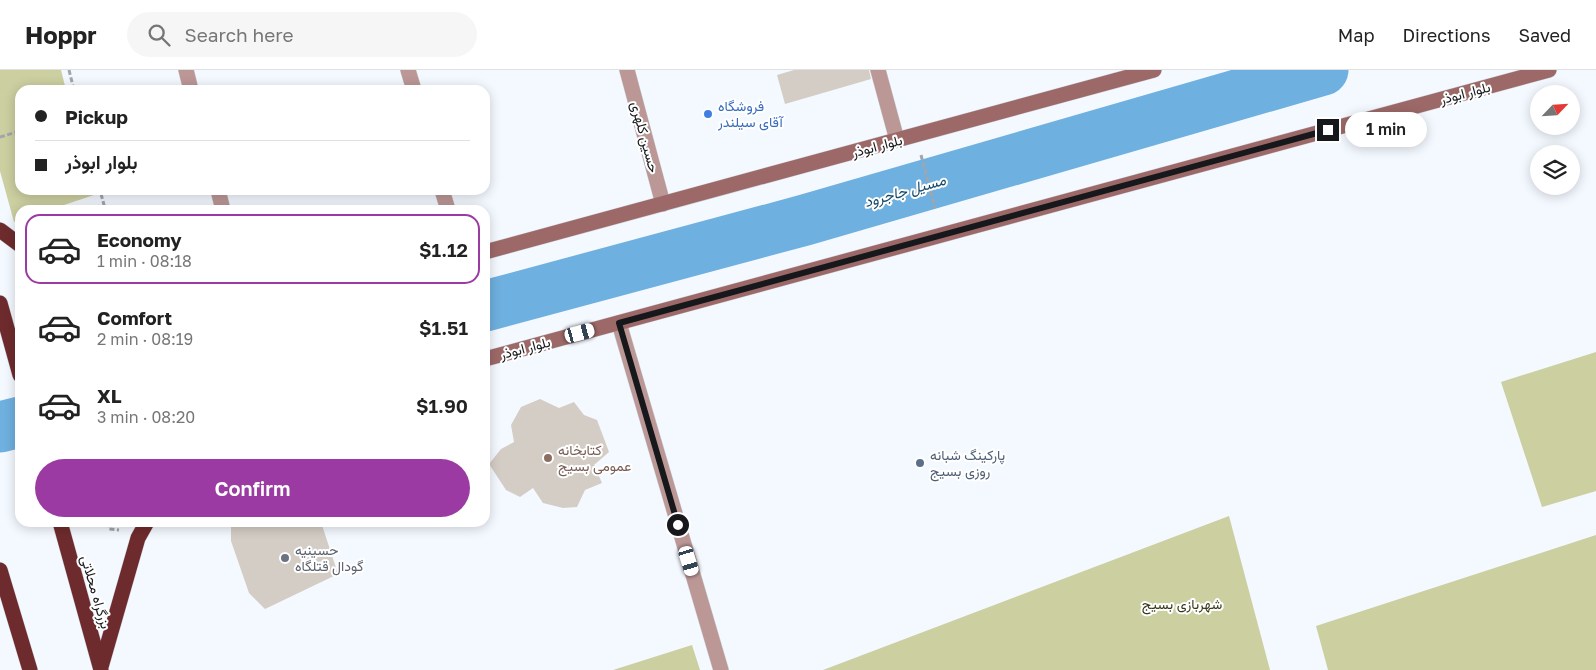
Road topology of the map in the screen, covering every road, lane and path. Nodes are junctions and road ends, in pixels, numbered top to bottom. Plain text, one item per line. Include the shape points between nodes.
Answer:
1 (69, 70) edge
2 (186, 70) edge
3 (408, 70) edge
4 (627, 70) edge
5 (878, 70) edge
6 (1154, 70) edge
7 (1548, 70) edge
8 (73, 85) edge
9 (190, 85) edge
10 (412, 85) edge
11 (15, 132) edge
12 (0, 136) edge
13 (897, 140) junction
14 (920, 152) dead end
15 (663, 204) junction
16 (935, 208) dead end
17 (0, 230) edge
18 (15, 241) edge
19 (490, 251) edge
20 (0, 303) edge
21 (619, 323) junction
22 (15, 358) edge
23 (490, 358) edge
24 (61, 527) edge
25 (109, 527) edge
26 (144, 527) edge
27 (121, 530) dead end
28 (0, 570) edge
29 (101, 669) edge
30 (30, 670) edge
31 (721, 670) edge

1 - 8 path
2 - 9 street
3 - 10 street
4 - 15 street, حسین کلهری
5 - 13 street
6 - 13 main road, بلوار ابوذر
7 - 21 main road, بلوار ابوذر
11 - 12 path
13 - 15 main road, بلوار ابوذر
14 - 16 path
15 - 19 main road, بلوار ابوذر
17 - 18 highway
20 - 22 highway
21 - 23 main road, بلوار ابوذر
21 - 31 street
24 - 29 highway, بزرگراه محلاتی
25 - 27 path
26 - 29 highway via 138,538
28 - 30 highway

